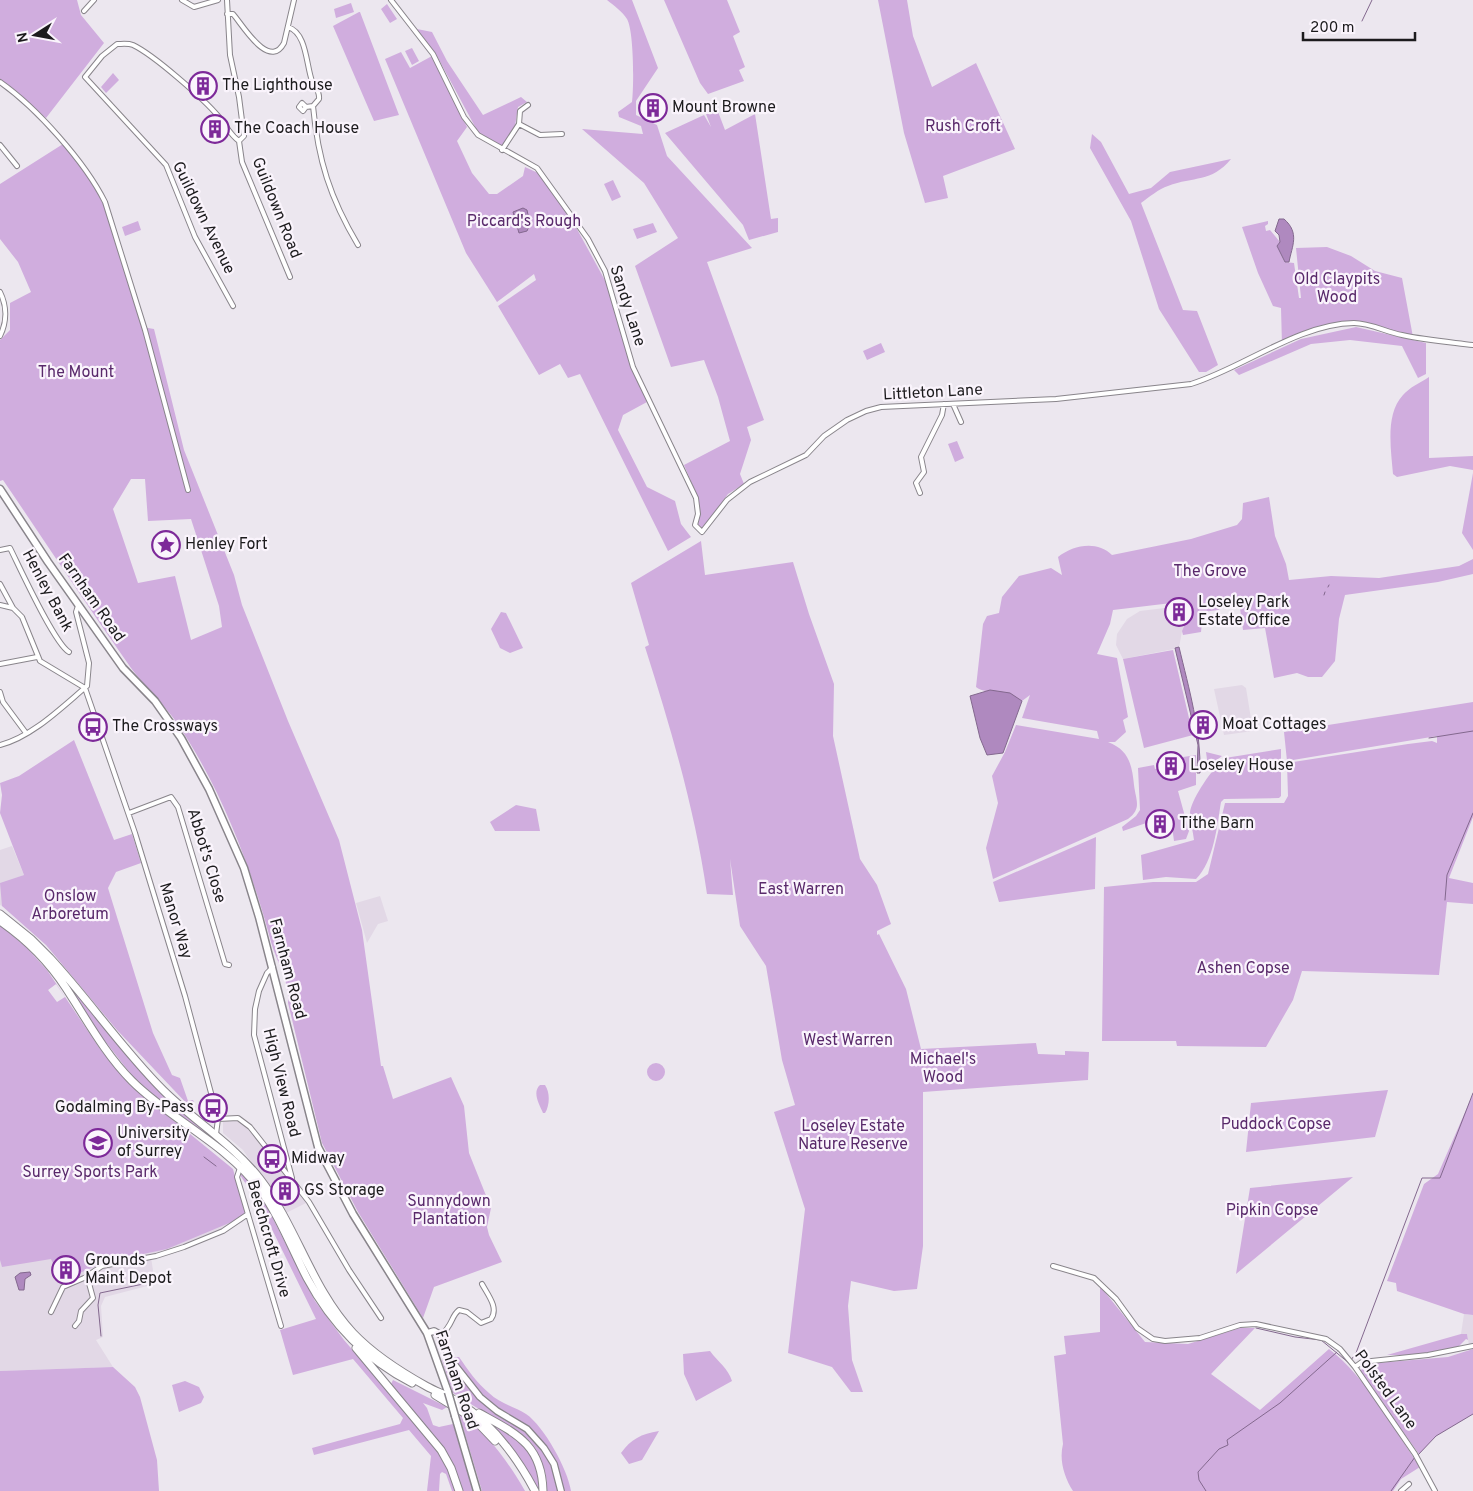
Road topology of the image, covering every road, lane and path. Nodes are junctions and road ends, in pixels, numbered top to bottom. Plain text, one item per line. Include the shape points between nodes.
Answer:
1 (94, 0) edge
2 (182, 0) edge
3 (218, 0) edge
4 (227, 0) edge
5 (294, 0) edge
6 (391, 0) edge
7 (84, 11) dead end
8 (227, 14) junction
9 (288, 27) junction
10 (0, 82) edge
11 (528, 105) dead end
12 (313, 106) junction
13 (306, 107) dead end
14 (519, 124) junction
15 (562, 134) dead end
16 (239, 141) junction
17 (0, 145) edge
18 (502, 150) junction
19 (17, 166) dead end
20 (358, 245) dead end
21 (290, 277) dead end
22 (0, 292) edge
23 (233, 306) dead end
24 (0, 336) edge
25 (1473, 345) edge
26 (944, 404) junction
27 (953, 404) junction
28 (960, 422) dead end
29 (0, 489) edge
30 (188, 490) dead end
31 (920, 493) dead end
32 (702, 532) joint
33 (0, 550) edge
34 (0, 584) edge
35 (6, 594) junction
36 (0, 604) edge
37 (78, 606) junction
38 (14, 608) junction
39 (68, 652) dead end
40 (37, 658) junction
41 (0, 664) edge
42 (85, 688) junction
43 (0, 692) edge
44 (2, 702) edge
45 (26, 733) junction
46 (0, 745) edge
47 (129, 813) junction
48 (0, 914) edge
49 (0, 921) edge
50 (229, 965) dead end
51 (274, 967) junction
52 (218, 1119) junction
53 (216, 1134) junction
54 (244, 1164) junction
55 (289, 1164) junction
56 (282, 1167) junction
57 (293, 1180) junction
58 (248, 1214) junction
59 (1053, 1266) dead end
60 (87, 1276) junction
61 (482, 1284) dead end
62 (51, 1312) dead end
63 (381, 1318) dead end
64 (74, 1326) dead end
65 (281, 1326) dead end
66 (341, 1327) junction
67 (427, 1334) junction
68 (441, 1335) junction
69 (1473, 1346) edge
70 (1355, 1367) junction
71 (459, 1402) junction
72 (1409, 1484) dead end
73 (543, 1490) edge
74 (460, 1491) edge
75 (477, 1491) edge
76 (529, 1491) edge
77 (535, 1491) edge
78 (561, 1491) edge
79 (1401, 1491) edge
80 (1434, 1491) edge

1 - 7 street
2 - 3 street via 194,7
4 - 8 street, Guildown Road
5 - 9 street
6 - 18 street, Sandy Lane via 433,54 464,117 478,135
8 - 9 street via 233,14 251,39 270,52 281,49
8 - 16 street, Guildown Road via 230,55 244,136
9 - 12 street via 294,30 301,42 312,81 320,94
10 - 30 street via 64,144 105,202 145,330
11 - 14 street via 520,111
12 - 13 street
12 - 20 street via 317,145 334,199
14 - 15 street via 540,134
14 - 18 street
16 - 21 street, Guildown Road via 242,162
16 - 23 street, Guildown Avenue via 219,116 155,59 132,45 117,44 85,77 166,165 195,237
17 - 19 street
18 - 32 street, Sandy Lane via 537,168 572,214 601,263 620,316 633,367 696,498 698,514 695,525
22 - 24 street via 5,327
25 - 27 street, Littleton Lane via 1403,335 1356,323 1303,335 1191,384 1102,396
26 - 27 street, Littleton Lane
26 - 31 street via 921,458 924,472 916,483
26 - 32 street, Littleton Lane via 881,407 848,420 824,436 806,455 750,482 727,500
27 - 28 street
29 - 37 main road, Farnham Road
33 - 39 street, Henley Bank via 10,548 53,632
34 - 35 street
35 - 36 street
35 - 38 street
36 - 38 street
37 - 42 street via 76,612 89,662
37 - 51 main road, Farnham Road via 123,668 155,701 198,768 244,868
38 - 40 street via 31,635
40 - 41 street
40 - 42 street
42 - 45 street
42 - 47 street, Manor Way
43 - 44 street
44 - 45 street
45 - 46 street
47 - 50 street, Abbot's Close via 171,797 178,807 225,964
47 - 52 street, Manor Way via 185,996
48 - 53 highway via 50,958 164,1091
49 - 54 highway via 52,970 106,1051 131,1080 162,1107
51 - 55 street, High View Road via 267,973 259,991 254,1035
51 - 67 main road, Farnham Road via 318,1147 353,1214
52 - 53 street, Manor Way
52 - 56 street, High View Road via 233,1117 246,1123
53 - 54 highway
54 - 58 street, Beechcroft Drive via 237,1177
54 - 66 highway via 269,1202 313,1288
54 - 71 highway via 273,1199 320,1289 341,1319 390,1365
55 - 56 street
55 - 57 street, High View Road
56 - 57 street, High View Road
57 - 63 street, High View Road
58 - 60 street via 223,1230 169,1253 102,1266
58 - 65 street, Beechcroft Drive
59 - 70 street, Polsted Lane via 1094,1278 1116,1299 1137,1328 1153,1339 1200,1338 1240,1325 1256,1324 1326,1339
60 - 62 street via 63,1288
60 - 64 street via 93,1298 81,1311
61 - 68 street via 494,1307 491,1319 481,1323 459,1310 451,1326
66 - 74 highway via 441,1450
66 - 76 highway via 387,1369 474,1419 508,1458
67 - 68 street via 434,1330
67 - 75 main road, Farnham Road, bridge
68 - 78 street via 450,1359 480,1397 527,1429 544,1448 554,1464
69 - 70 street via 1362,1362
70 - 80 street, Polsted Lane via 1416,1456
71 - 73 highway via 521,1438 534,1452
71 - 77 highway via 493,1431
72 - 79 street

